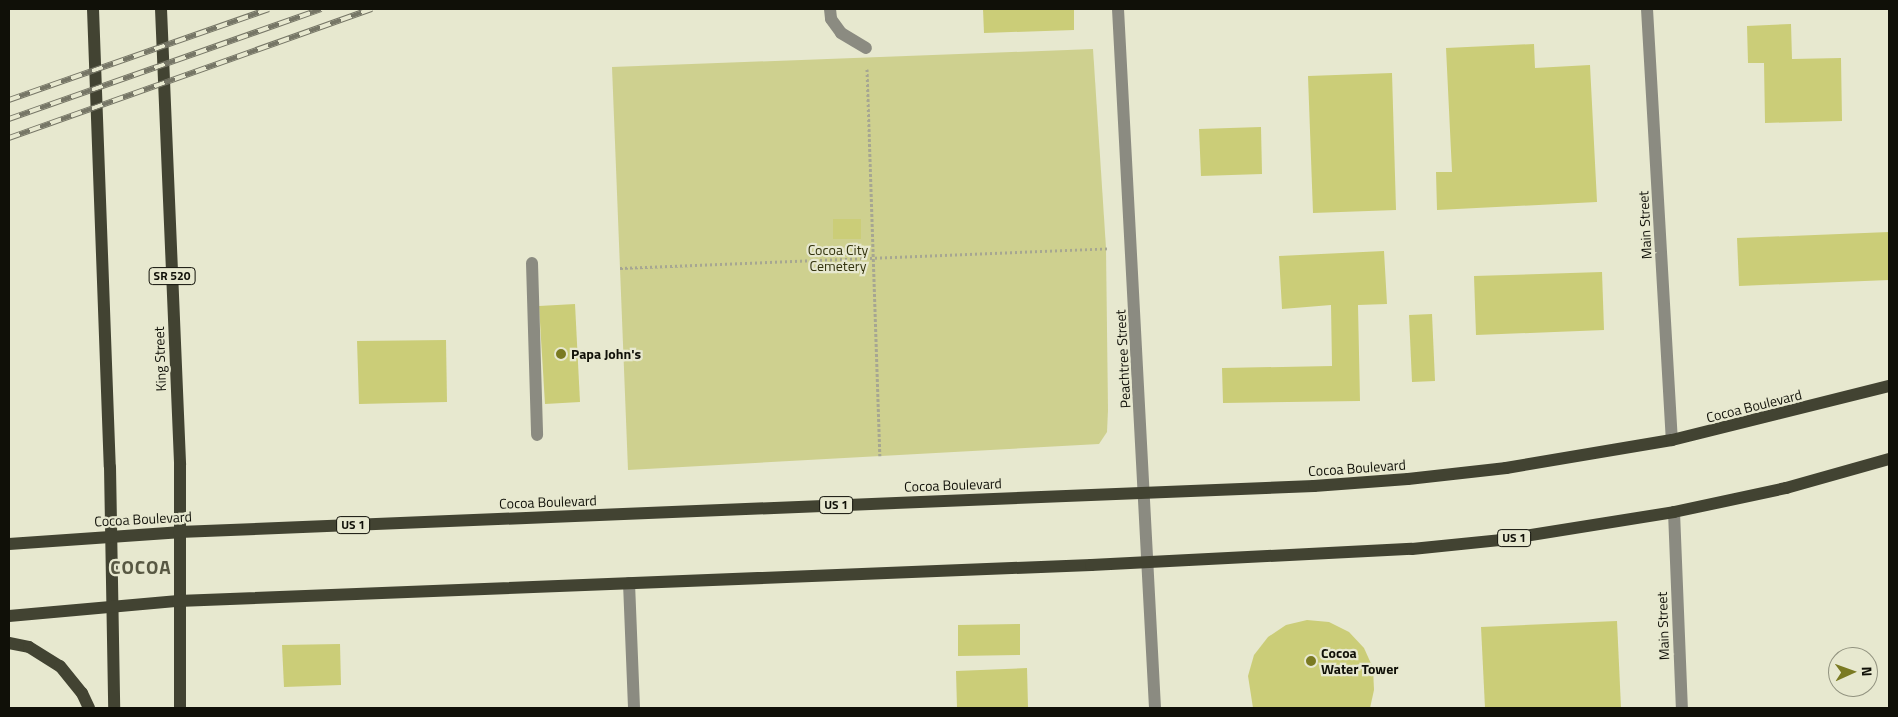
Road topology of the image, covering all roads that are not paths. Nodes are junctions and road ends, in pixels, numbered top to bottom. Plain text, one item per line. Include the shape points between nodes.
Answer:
1 (93, 9) edge
2 (161, 9) edge
3 (830, 9) edge
4 (1119, 9) edge
5 (1647, 9) edge
6 (866, 48) road end
7 (532, 263) dead end
8 (1889, 386) edge
9 (537, 435) dead end
10 (1672, 440) junction
11 (1889, 459) edge
12 (1145, 492) junction
13 (1674, 512) junction
14 (179, 532) junction
15 (112, 535) junction
16 (9, 544) edge
17 (1147, 563) junction
18 (629, 583) junction
19 (178, 602) junction
20 (113, 606) junction
21 (9, 616) edge
22 (9, 643) edge
23 (89, 708) edge
24 (114, 708) edge
25 (180, 708) edge
26 (634, 708) edge
27 (1155, 708) edge
28 (1682, 708) edge

1 - 15 main road
2 - 14 main road, King Street / SR 520 via 180,465
3 - 6 street via 831,19 841,33
4 - 12 street, Peachtree Street
5 - 10 street, Main Street
7 - 9 street
8 - 10 main road, Cocoa Boulevard / US 1
10 - 12 main road, Cocoa Boulevard / US 1 via 1506,468 1408,479
11 - 13 main road, US 1 via 1786,488
12 - 14 main road, Cocoa Boulevard / US 1
12 - 17 street, Peachtree Street
13 - 17 main road, US 1 via 1500,540 1412,549
13 - 28 street, Main Street
14 - 15 main road, Cocoa Boulevard / US 1
14 - 19 main road, King Street / SR 520
15 - 16 main road, Cocoa Boulevard / US 1
15 - 20 main road
17 - 18 main road, US 1
17 - 27 street, Peachtree Street
18 - 19 main road, US 1
18 - 26 street
19 - 20 main road, US 1
19 - 25 main road, King Street / SR 520
20 - 21 main road, US 1
20 - 24 main road
22 - 23 main road via 29,648 60,666 82,693

